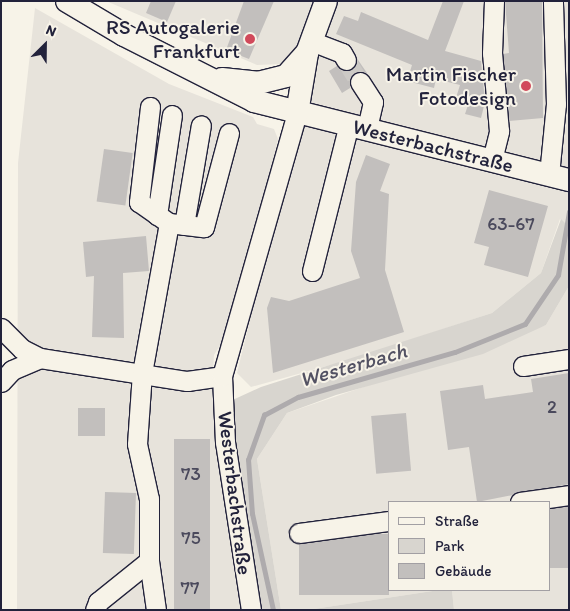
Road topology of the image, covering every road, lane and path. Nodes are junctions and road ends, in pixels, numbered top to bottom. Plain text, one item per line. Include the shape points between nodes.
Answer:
1 (67, 1) edge
2 (326, 1) edge
3 (494, 1) edge
4 (553, 1) edge
5 (309, 47) junction
6 (346, 60) tunnel mouth
7 (208, 77) junction
8 (360, 82) tunnel mouth
9 (150, 107) dead end
10 (297, 113) junction
11 (172, 115) dead end
12 (201, 125) dead end
13 (358, 126) junction
14 (229, 133) dead end
15 (492, 160) junction
16 (559, 178) edge
17 (170, 221) junction
18 (312, 271) dead end
19 (1, 328) edge
20 (40, 358) junction
21 (569, 359) edge
22 (523, 366) dead end
23 (142, 373) junction
24 (222, 376) junction
25 (1, 382) edge
26 (569, 495) edge
27 (527, 501) edge
28 (388, 521) edge
29 (299, 533) dead end
30 (149, 561) junction
31 (95, 610) edge
32 (156, 610) edge
33 (251, 610) edge

1 - 7 main road, Westerbachstraße via 133,40
2 - 5 main road
3 - 15 street via 492,53 499,131
4 - 16 street
5 - 6 street via 342,53
5 - 7 main road via 294,70 279,80 258,83
5 - 10 main road
7 - 10 main road, Westerbachstraße via 254,101
8 - 13 street via 373,102
9 - 17 street via 139,202
10 - 13 main road, Westerbachstraße
10 - 24 street, Westerbachstraße via 285,143
11 - 17 street
12 - 17 street
13 - 15 main road, Westerbachstraße
13 - 18 street
14 - 17 street via 204,227
15 - 16 main road, Westerbachstraße
17 - 23 street
19 - 20 street via 22,349
20 - 23 street
20 - 25 street via 12,370
21 - 22 street
23 - 24 street via 187,381
23 - 30 street via 137,444 149,499
24 - 33 street, Westerbachstraße via 225,442
26 - 27 street
28 - 29 street
30 - 31 street via 98,602
30 - 32 street

